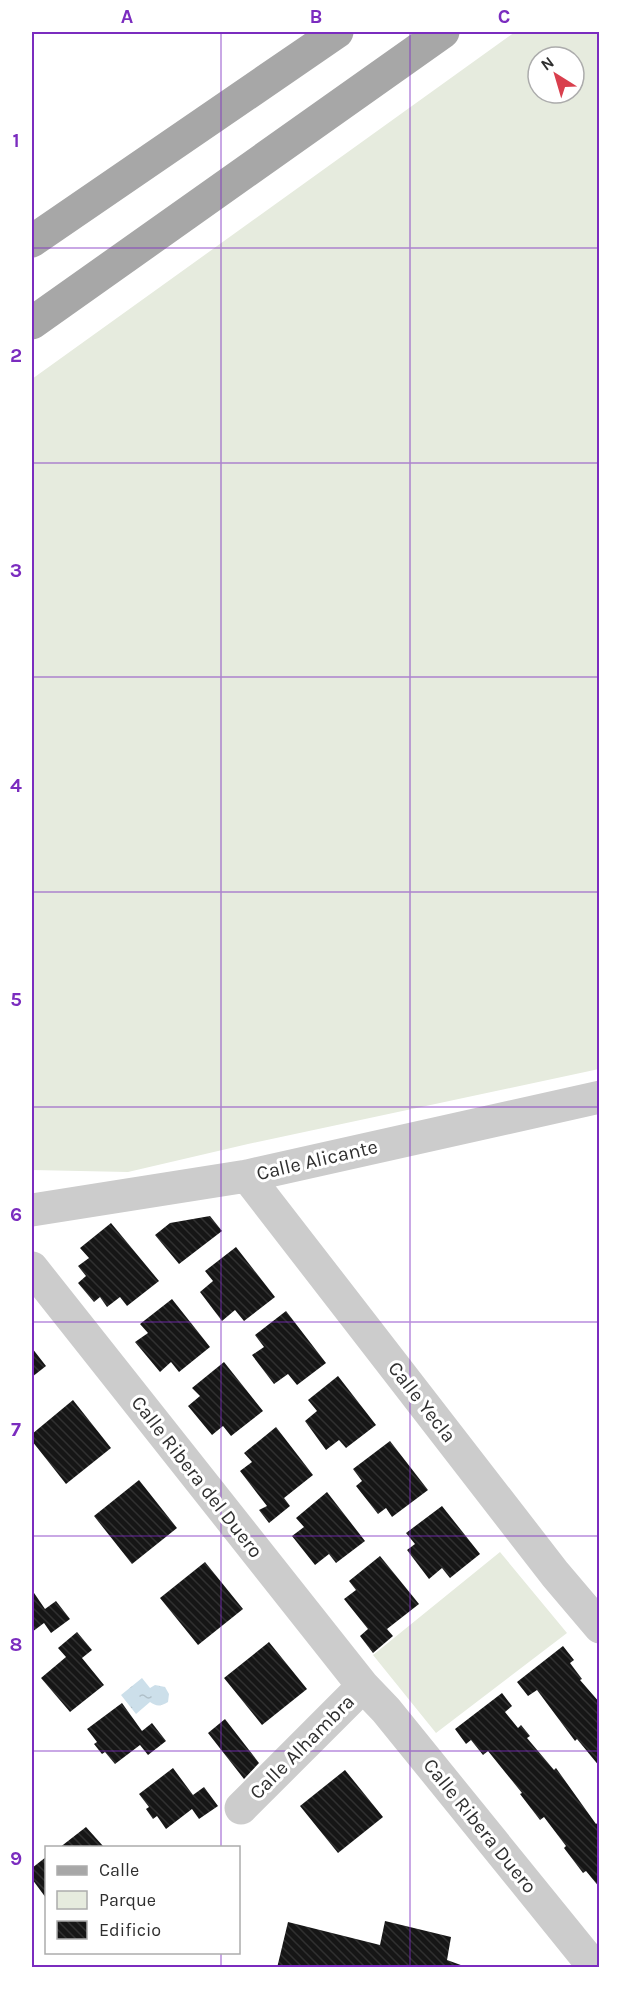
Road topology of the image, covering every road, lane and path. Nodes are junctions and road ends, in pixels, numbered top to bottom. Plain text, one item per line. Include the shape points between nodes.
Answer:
1 (336, 32) edge
2 (443, 32) edge
3 (32, 241) edge
4 (32, 322) edge
5 (600, 1097) edge
6 (247, 1176) junction
7 (32, 1210) edge
8 (32, 1268) edge
9 (600, 1627) edge
10 (363, 1686) junction
11 (241, 1808) dead end
12 (595, 1968) edge

1 - 3 main road
2 - 4 main road
5 - 6 street, Calle Alicante
6 - 7 street, Calle Alicante
6 - 9 street, Calle Yecla
8 - 10 street, Calle Ribera del Duero
10 - 11 street, Calle Alhambra
10 - 12 street, Calle Ribera Duero

